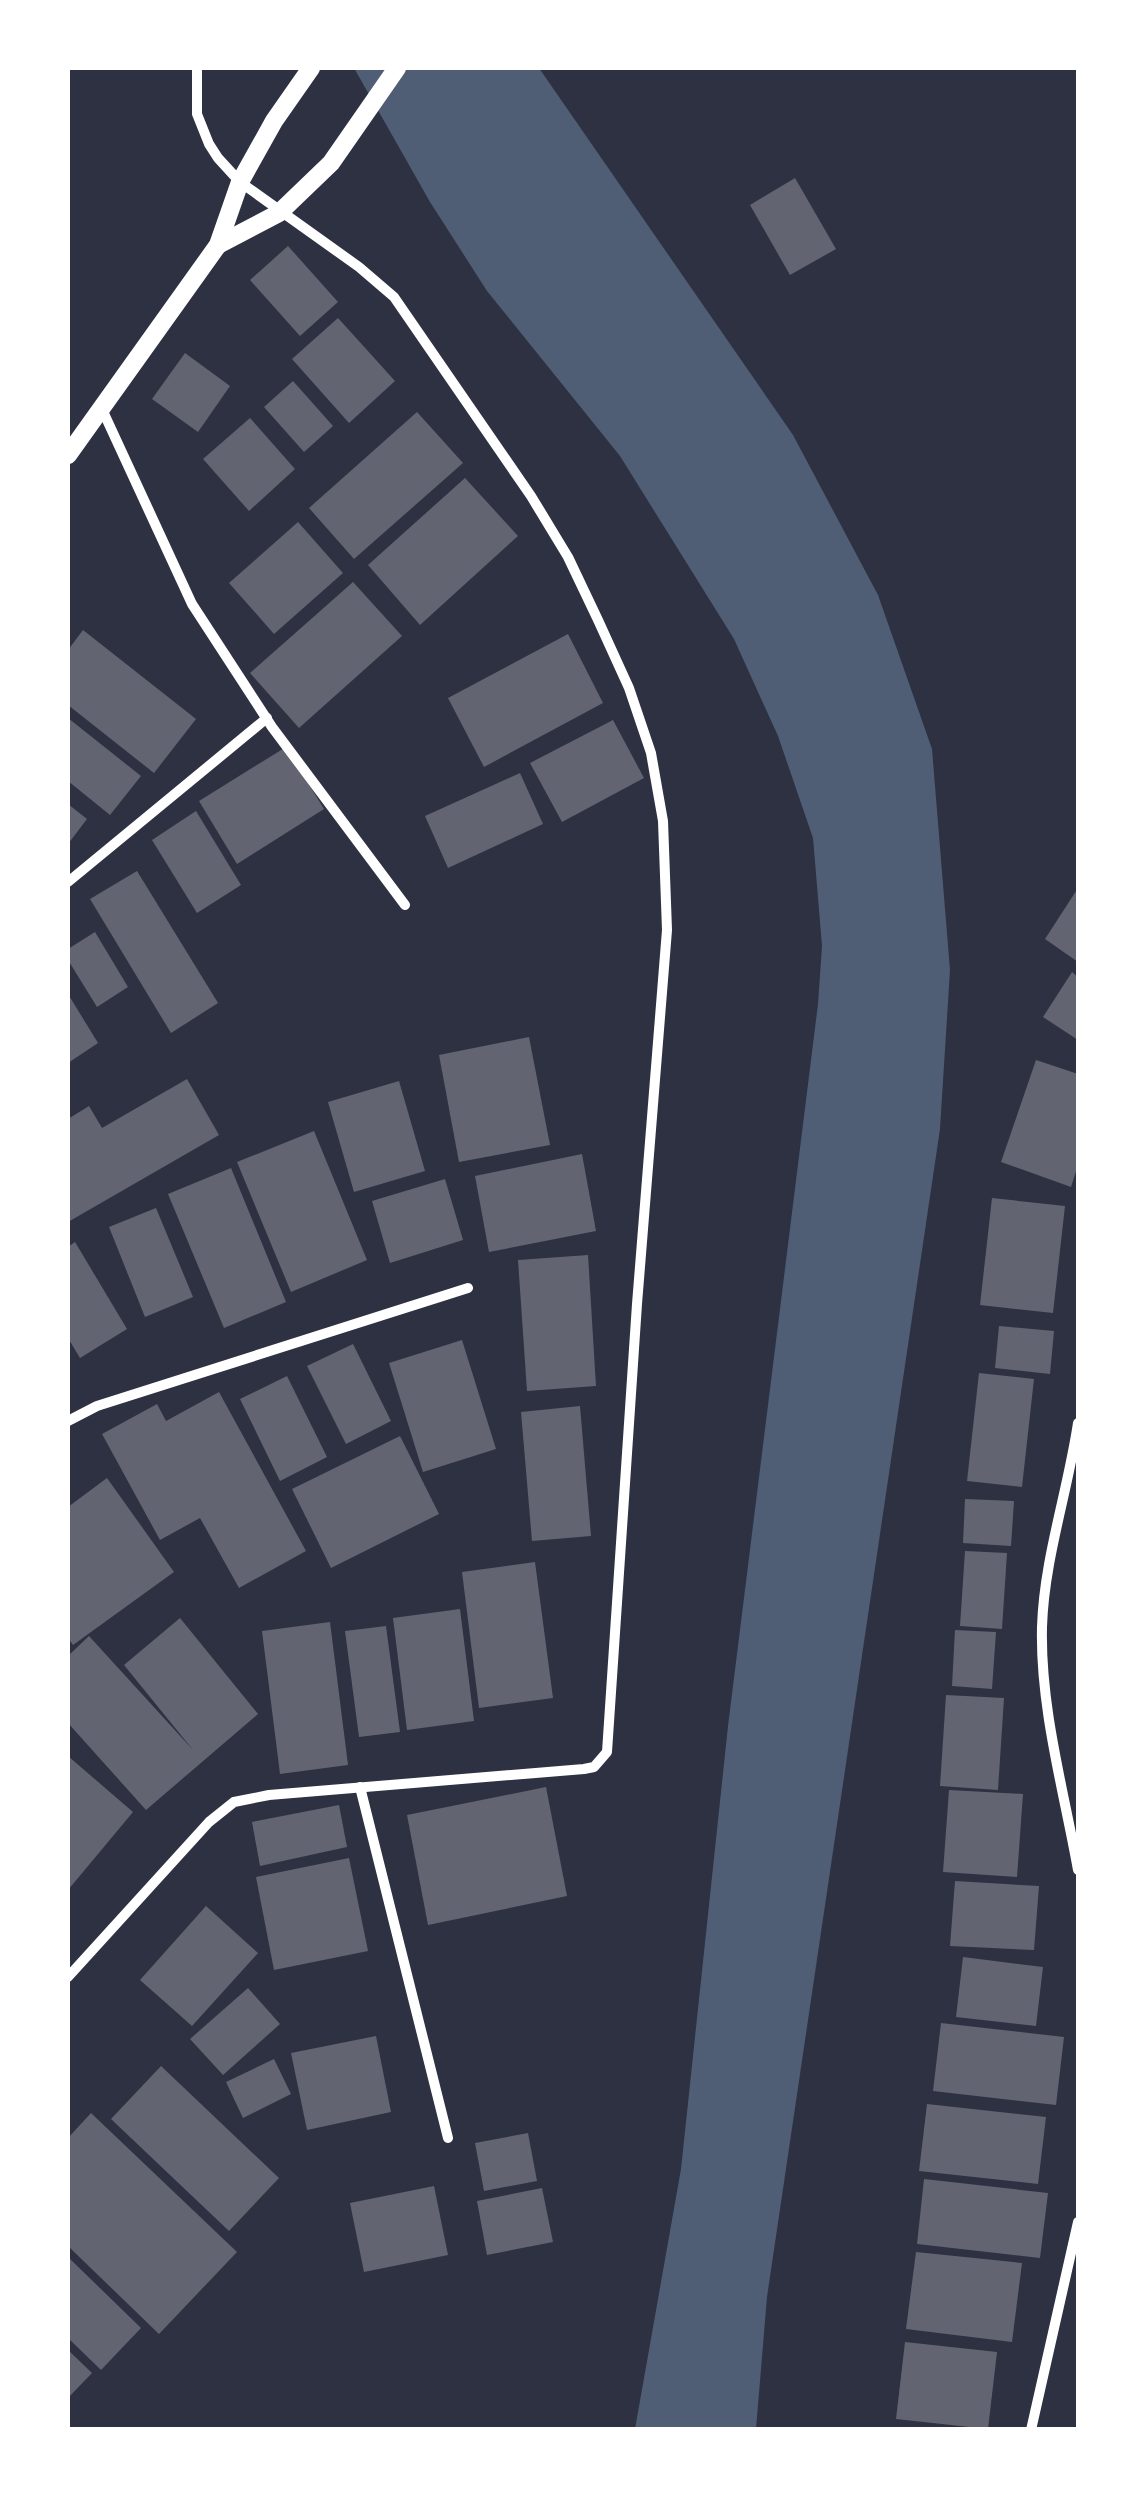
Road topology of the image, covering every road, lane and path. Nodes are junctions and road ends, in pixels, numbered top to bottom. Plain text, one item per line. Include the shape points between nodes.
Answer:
1 (196, 68) edge
2 (311, 68) edge
3 (397, 68) edge
4 (240, 182) junction
5 (279, 213) junction
6 (218, 245) junction
7 (100, 406) junction
8 (68, 455) edge
9 (268, 718) junction
10 (68, 882) edge
11 (405, 905) dead end
12 (468, 1288) dead end
13 (68, 1421) edge
14 (1078, 1424) edge
15 (1074, 1481) edge
16 (360, 1787) junction
17 (1078, 1870) edge
18 (68, 1976) edge
19 (448, 2138) dead end
20 (1078, 2222) edge
21 (1031, 2430) edge

1 - 4 street via 202,131
2 - 4 street
3 - 5 street via 331,163
4 - 5 street
4 - 6 street
5 - 6 street
5 - 16 street via 394,297 568,557 629,688 651,753 667,880 607,1752 584,1770
6 - 7 street
7 - 8 street
7 - 9 street via 192,604
9 - 10 street
9 - 11 street
12 - 13 street via 114,1400
14 - 15 street
15 - 17 street via 1047,1577 1042,1628 1047,1696
16 - 18 street via 250,1798 222,1810
16 - 19 street
20 - 21 street

